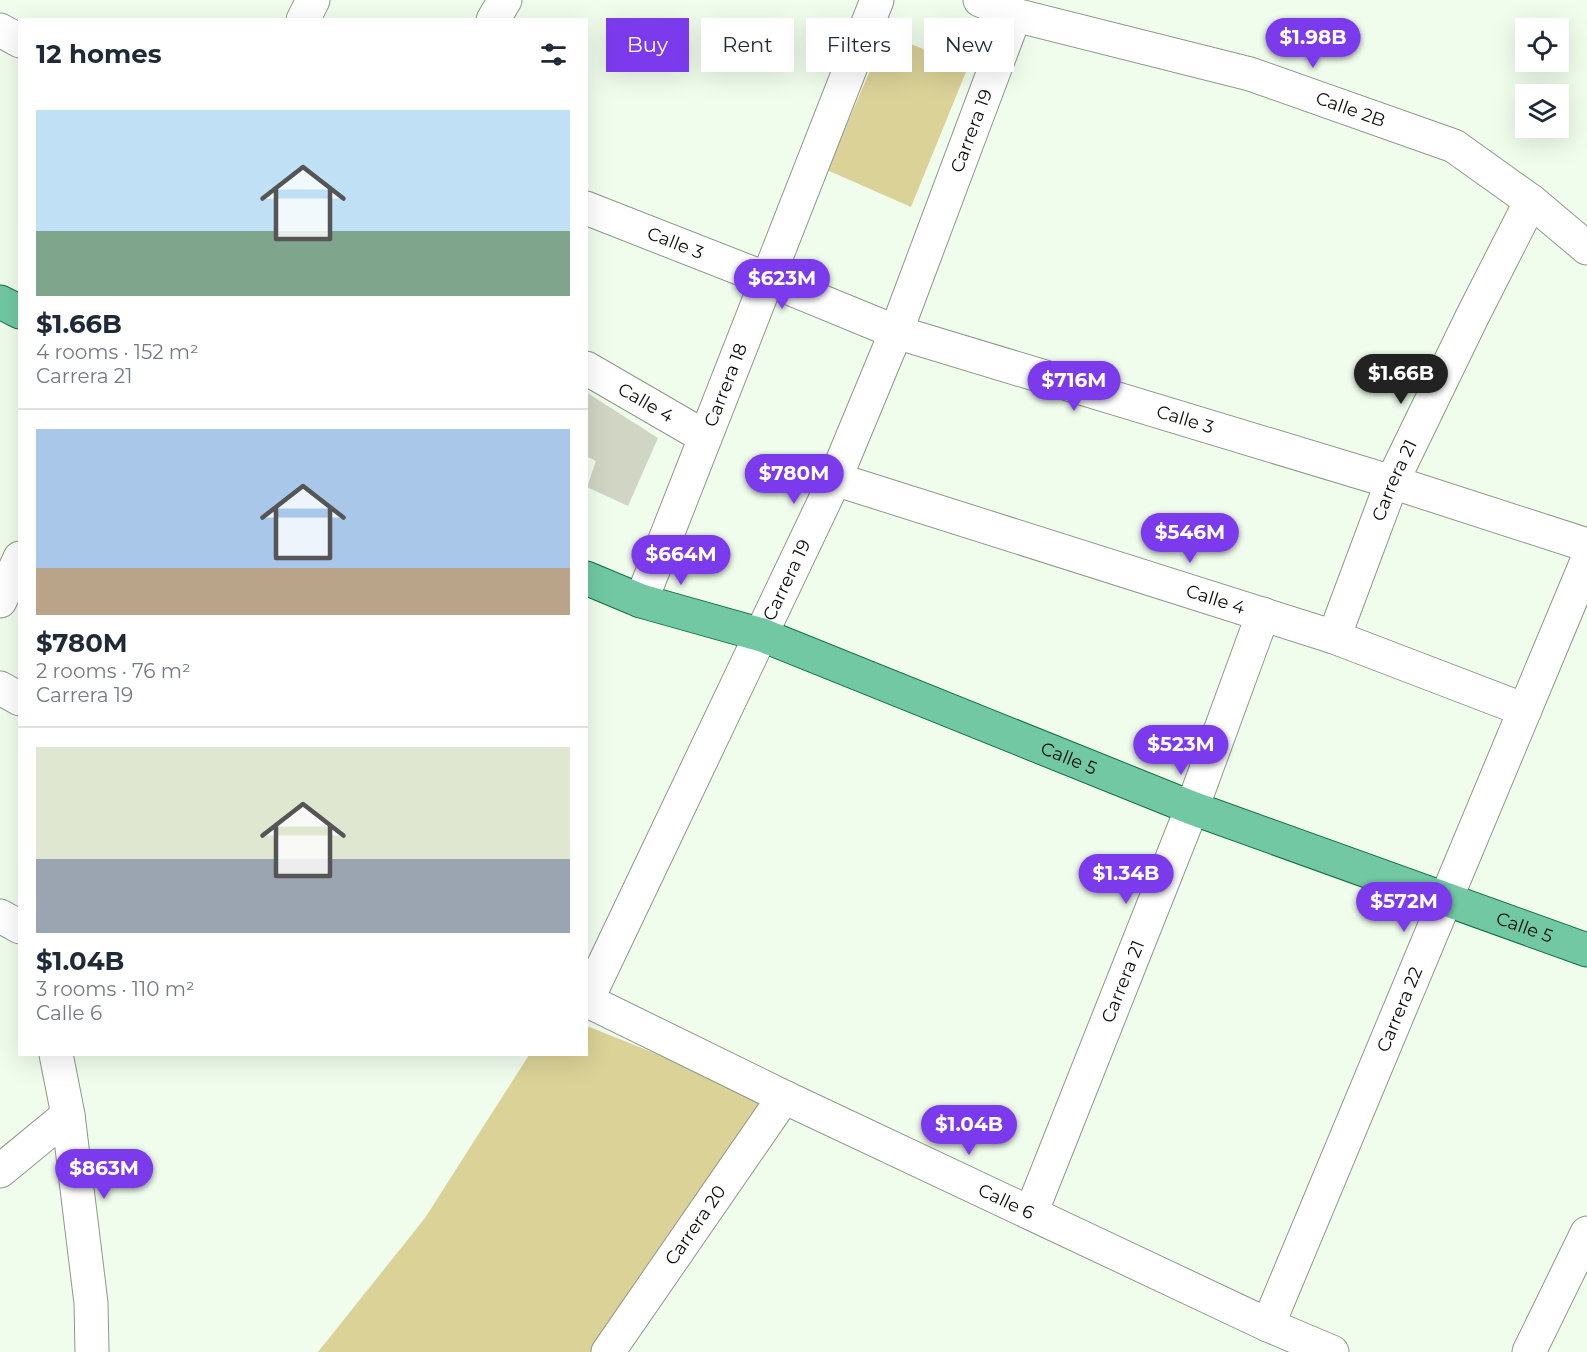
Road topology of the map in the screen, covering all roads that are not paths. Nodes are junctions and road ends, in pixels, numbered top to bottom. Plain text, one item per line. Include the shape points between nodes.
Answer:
1 (313, 0) edge
2 (505, 0) edge
3 (877, 0) edge
4 (980, 0) edge
5 (1015, 15) junction
6 (304, 18) edge
7 (494, 18) edge
8 (0, 30) edge
9 (18, 40) edge
10 (1531, 201) junction
11 (588, 209) edge
12 (1587, 248) edge
13 (767, 279) junction
14 (0, 302) edge
15 (18, 311) edge
16 (896, 332) junction
17 (588, 369) edge
18 (705, 437) junction
19 (835, 478) junction
20 (1392, 482) junction
21 (1587, 545) edge
22 (1587, 561) edge
23 (18, 562) edge
24 (588, 579) edge
25 (0, 601) edge
26 (640, 601) junction
27 (1263, 614) junction
28 (762, 635) junction
29 (1334, 637) junction
30 (0, 688) edge
31 (18, 698) edge
32 (1525, 710) junction
33 (1191, 808) junction
34 (1446, 899) junction
35 (0, 916) edge
36 (18, 926) edge
37 (1587, 950) edge
38 (588, 998) edge
39 (588, 1000) edge
40 (56, 1056) edge
41 (784, 1097) junction
42 (68, 1115) junction
43 (0, 1171) edge
44 (1031, 1213) junction
45 (1587, 1233) edge
46 (1268, 1325) junction
47 (92, 1352) edge
48 (608, 1352) edge
49 (1332, 1352) edge
50 (1528, 1352) edge

1 - 6 street
2 - 7 street
3 - 13 street, Carrera 18
4 - 5 street, Calle 2B
5 - 10 street, Calle 2B via 1250,74 1454,146
5 - 16 street, Carrera 19
8 - 9 street
10 - 12 street, Calle 2B
10 - 20 street, Carrera 21
11 - 13 street, Calle 3
13 - 16 street, Calle 3
13 - 18 street, Carrera 18
14 - 15 main road
16 - 19 street, Carrera 19
16 - 20 street, Calle 3
17 - 18 street, Calle 4
18 - 26 street, Carrera 18
19 - 27 street, Calle 4
19 - 28 street, Carrera 19
20 - 21 street, Calle 3
20 - 29 street, Carrera 21
22 - 32 street, Carrera 22
23 - 25 street
24 - 26 main road, Calle 5
26 - 28 main road, Calle 5
27 - 29 street, Calle 4
27 - 33 street, Carrera 21
28 - 33 main road, Calle 5
28 - 38 street, Carrera 19
29 - 32 street, Calle 4
30 - 31 street
32 - 34 street, Carrera 22
33 - 34 main road, Calle 5
33 - 44 street, Carrera 21
34 - 37 main road, Calle 5
34 - 46 street, Carrera 22
35 - 36 street
39 - 41 street, Calle 6
40 - 42 street
41 - 44 street, Calle 6
41 - 48 street, Carrera 20
42 - 43 street
42 - 47 street via 91,1303
44 - 46 street, Calle 6
45 - 50 street
46 - 49 street, Calle 6

